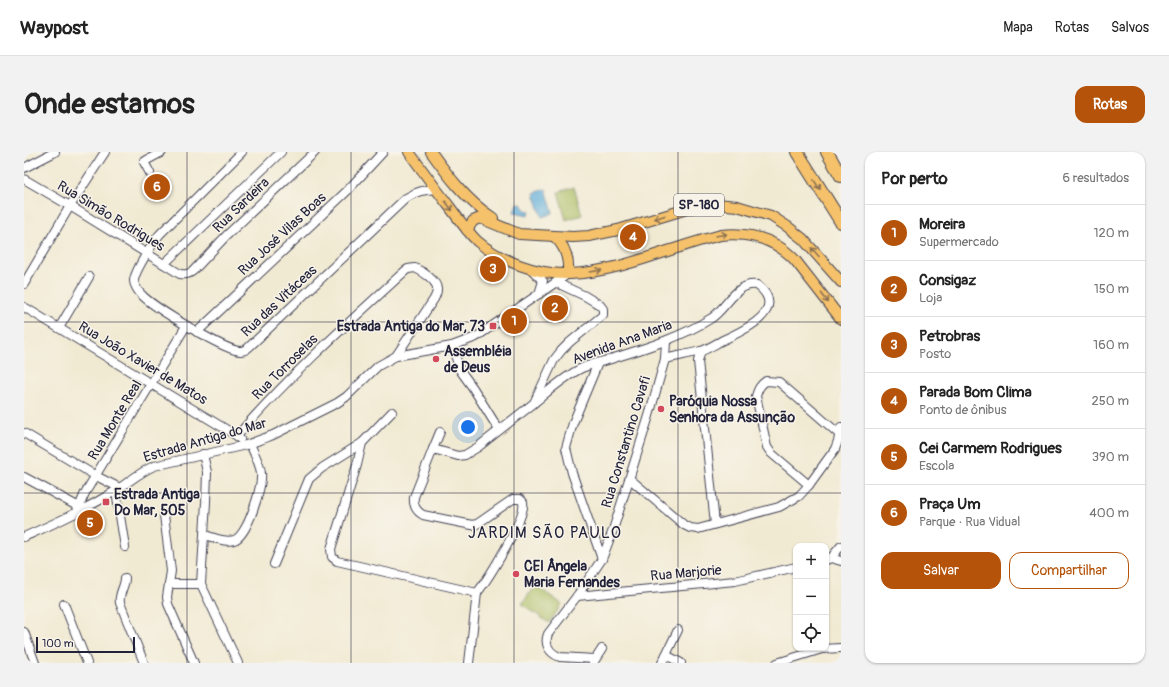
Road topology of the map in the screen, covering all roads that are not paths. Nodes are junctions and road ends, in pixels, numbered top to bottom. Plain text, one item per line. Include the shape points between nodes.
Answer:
1 (55, 152) edge
2 (105, 152) edge
3 (162, 152) edge
4 (242, 152) edge
5 (280, 152) edge
6 (315, 152) edge
7 (383, 152) edge
8 (409, 152) edge
9 (431, 152) edge
10 (797, 152) edge
11 (828, 152) edge
12 (24, 168) edge
13 (150, 173) dead end
14 (841, 176) edge
15 (24, 179) edge
16 (436, 189) junction
17 (70, 206) junction
18 (841, 222) edge
19 (467, 230) junction
20 (534, 235) junction
21 (555, 237) junction
22 (147, 253) junction
23 (164, 264) junction
24 (530, 268) junction
25 (568, 274) junction
26 (184, 275) joint
27 (89, 277) dead end
28 (841, 282) edge
29 (557, 283) junction
30 (24, 284) edge
31 (539, 294) junction
32 (24, 307) edge
33 (841, 319) edge
34 (186, 326) junction
35 (59, 328) junction
36 (196, 332) junction
37 (666, 341) junction
38 (452, 346) junction
39 (701, 351) junction
40 (396, 356) junction
41 (665, 359) junction
42 (598, 363) junction
43 (151, 384) junction
44 (534, 403) junction
45 (392, 412) dead end
46 (499, 430) junction
47 (840, 430) edge
48 (440, 432) dead end
49 (24, 433) edge
50 (237, 436) junction
51 (362, 443) junction
52 (248, 445) junction
53 (433, 449) junction
54 (203, 454) junction
55 (96, 476) junction
56 (24, 477) edge
57 (630, 479) junction
58 (810, 485) junction
59 (118, 489) junction
60 (80, 508) junction
61 (164, 515) dead end
62 (715, 524) junction
63 (204, 535) junction
64 (24, 537) edge
65 (841, 546) edge
66 (125, 547) dead end
67 (829, 558) edge
68 (829, 559) edge
69 (602, 560) junction
70 (841, 561) edge
71 (274, 564) dead end
72 (793, 568) edge
73 (125, 578) dead end
74 (201, 585) junction
75 (169, 586) junction
76 (477, 593) junction
77 (577, 596) junction
78 (64, 604) dead end
79 (678, 630) dead end
80 (24, 632) edge
81 (841, 648) edge
82 (602, 649) dead end
83 (666, 655) junction
84 (594, 661) edge
85 (35, 663) edge
86 (87, 663) edge
87 (144, 663) edge
88 (194, 663) edge
89 (238, 663) edge
90 (469, 663) edge
91 (662, 663) edge
92 (681, 663) edge
93 (777, 663) edge

1 - 12 street
2 - 17 street
3 - 13 street via 144,162
4 - 22 street, Rua das Vitáceas via 175,218
5 - 23 street
6 - 26 street, Rua Sardeira via 226,236 191,273
7 - 36 street, Rua José Vilas Boas via 346,192
8 - 16 main road
9 - 20 main road, SP-180 via 462,192 480,209 500,223
10 -> 18 highway
11 - 14 highway
15 - 17 street, Rua Simão Rodrigues
16 -> 19 main road
16 - 36 street, Rua das Vitáceas via 420,190 406,198 246,349 233,349
17 - 22 street, Rua Simão Rodrigues
17 - 30 street
19 - 20 main road via 480,218 519,234
19 - 24 main road via 489,250
20 - 21 main road, SP-180
21 - 25 main road via 566,254
28 -> 21 main road, SP-180 via 803,239 788,227 770,216 738,206 700,205 604,233
22 - 23 street, Rua Simão Rodrigues
22 - 34 street, Rua das Vitáceas via 134,278 135,285 143,297
23 - 26 street, Rua Simão Rodrigues
24 - 25 main road
24 - 31 street via 542,281
25 - 29 street, Estrada Antiga do Mar
25 -> 33 main road via 609,268 721,235 748,235 762,238 788,252
27 - 35 street
29 - 31 street, Estrada Antiga do Mar
29 - 44 street via 594,301 604,312 601,318 570,342 554,360
31 - 38 street, Estrada Antiga do Mar via 482,334
32 - 35 street, Rua João Xavier de Matos
34 - 36 street, Rua das Vitáceas
34 - 43 street, Rua Monte Real
35 - 43 street, Rua João Xavier de Matos
37 - 39 street, Avenida Ana Maria via 710,319 747,285 757,285 762,289 767,295 768,303 762,317 741,332
37 - 41 street, Rua Constantino Cavafi
37 - 42 street, Avenida Ana Maria
38 - 40 street, Estrada Antiga do Mar
38 - 46 street via 460,370
39 - 41 street, Avenida Ana Maria
39 - 62 street via 698,361
40 - 50 street, Rua Torroselas via 437,292 433,281 415,268 405,271 362,311 284,386
40 - 52 street, Estrada Antiga do Mar via 378,366 337,404 273,436
41 - 57 street, Rua Constantino Cavafi
42 - 44 street, Avenida Ana Maria via 575,371
42 - 69 street via 572,423 566,448
43 - 50 street, Rua João Xavier de Matos
43 - 55 street, Rua Monte Real
44 - 46 street, Avenida Ana Maria
45 - 51 street
46 - 53 street, Avenida Ana Maria via 465,455 458,456
47 - 58 street via 834,449
47 - 58 street via 779,382 766,381 758,390 756,396 767,447
48 - 53 street
49 - 55 street
50 - 52 street, Rua João Xavier de Matos
51 - 71 street via 309,479
51 - 76 street via 331,548 332,557 337,561
52 - 54 street, Estrada Antiga do Mar
52 - 63 street via 261,474 261,482 258,498 241,536 229,541
53 - 76 street via 414,497 414,504 419,513 475,525 508,501 516,498 524,505 520,519 495,568
54 - 59 street, Estrada Antiga do Mar via 154,466
54 - 63 street via 207,472
55 - 59 street
55 - 60 street, Rua Monte Real via 83,497
56 - 60 street
57 - 62 street via 684,525 698,529
57 - 69 street, Rua Constantino Cavafi
58 - 62 street via 798,496 779,507
59 - 60 street, Estrada Antiga do Mar
59 - 66 street
60 - 64 street, Estrada Antiga do Mar
61 - 75 street via 172,571
63 - 74 street
65 - 67 street
68 - 70 street
69 - 77 street, Rua Constantino Cavafi
72 - 77 street, Rua Marjorie via 735,581
73 - 87 street via 120,603
74 - 75 street
74 - 89 street
75 - 88 street via 167,597 172,614
76 - 90 street
77 - 84 street, Rua Constantino Cavafi via 548,634 546,644 555,655
78 - 86 street
79 - 83 street
80 - 85 street
81 - 93 street via 822,649
82 - 84 street
83 - 91 street
83 - 92 street

